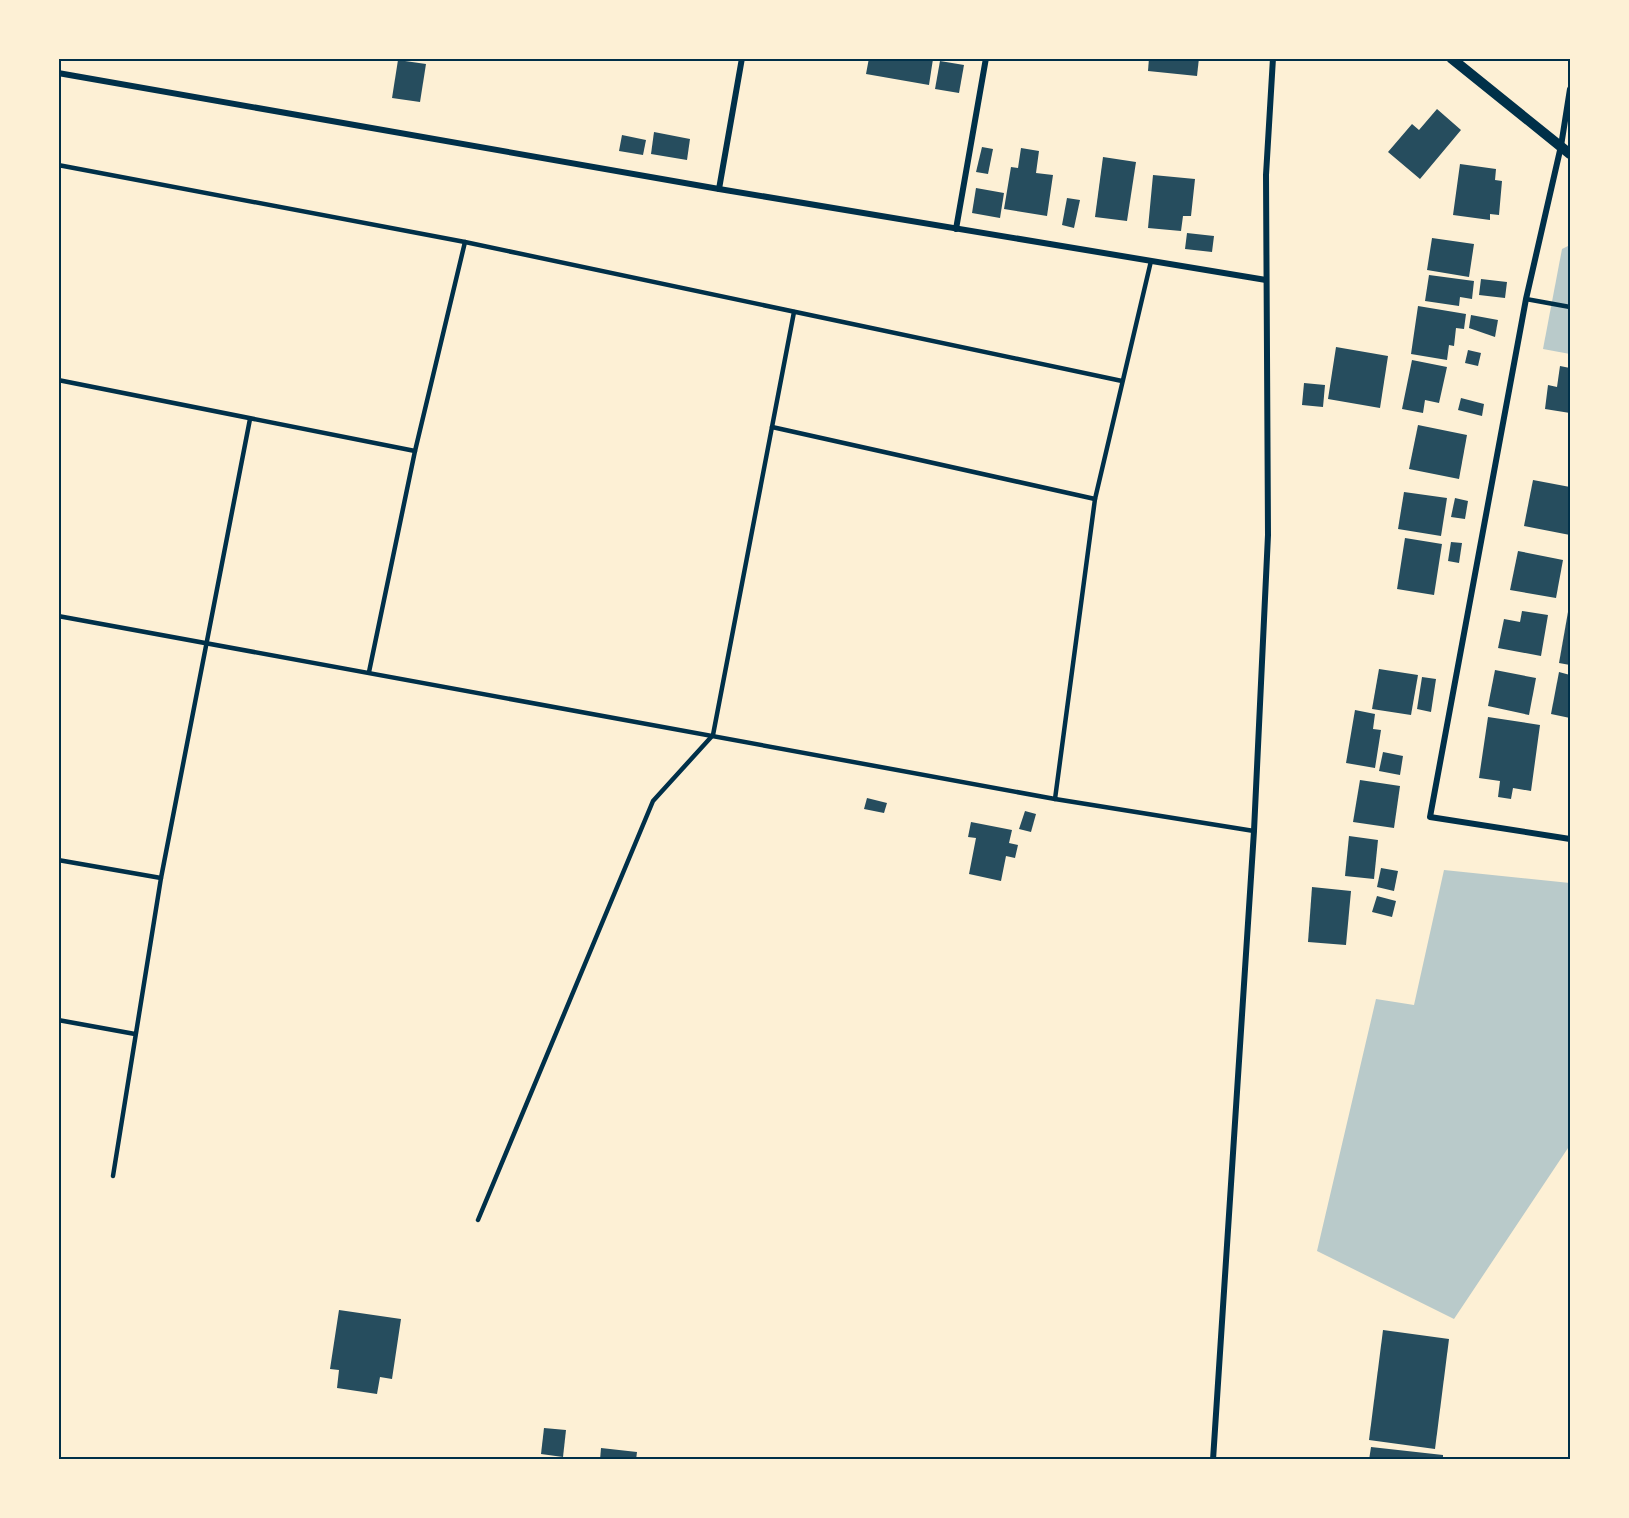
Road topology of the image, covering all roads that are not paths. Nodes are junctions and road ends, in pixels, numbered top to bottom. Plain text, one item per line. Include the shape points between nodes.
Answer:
1 (742, 58) edge
2 (986, 58) edge
3 (1273, 58) edge
4 (1451, 58) edge
5 (58, 73) edge
6 (1570, 88) edge
7 (1561, 146) junction
8 (1570, 154) edge
9 (58, 165) edge
10 (719, 189) junction
11 (956, 229) junction
12 (465, 242) junction
13 (1151, 261) junction
14 (1266, 280) junction
15 (1526, 298) junction
16 (1570, 307) edge
17 (794, 312) junction
18 (58, 380) edge
19 (1122, 381) junction
20 (250, 419) junction
21 (772, 427) junction
22 (415, 452) junction
23 (1095, 499) junction
24 (58, 616) edge
25 (205, 643) junction
26 (369, 672) junction
27 (713, 735) junction
28 (1055, 799) junction
29 (1254, 831) junction
30 (1570, 839) edge
31 (58, 860) edge
32 (161, 878) junction
33 (58, 1020) edge
34 (135, 1034) junction
35 (113, 1176) dead end
36 (478, 1221) dead end
37 (1213, 1460) edge

1 - 10 street
2 - 11 street
3 - 14 street via 1266,175
4 - 7 street
5 - 10 street
6 - 7 street
7 - 8 street
7 - 15 street
9 - 12 lane
10 - 11 street
11 - 13 street
12 - 17 lane
12 - 22 lane
13 - 14 street
13 - 19 lane
14 - 29 street via 1268,535
15 - 16 lane
15 - 30 street via 1430,818
17 - 19 lane
17 - 21 lane
18 - 20 lane
19 - 23 lane
20 - 22 lane
20 - 25 lane
21 - 23 lane
21 - 27 lane
22 - 26 lane
23 - 28 lane
24 - 25 lane
25 - 26 lane
25 - 32 lane
26 - 27 lane
27 - 28 lane
27 - 36 lane via 653,801
28 - 29 lane
29 - 37 street
31 - 32 lane
32 - 34 lane
33 - 34 lane
34 - 35 lane

